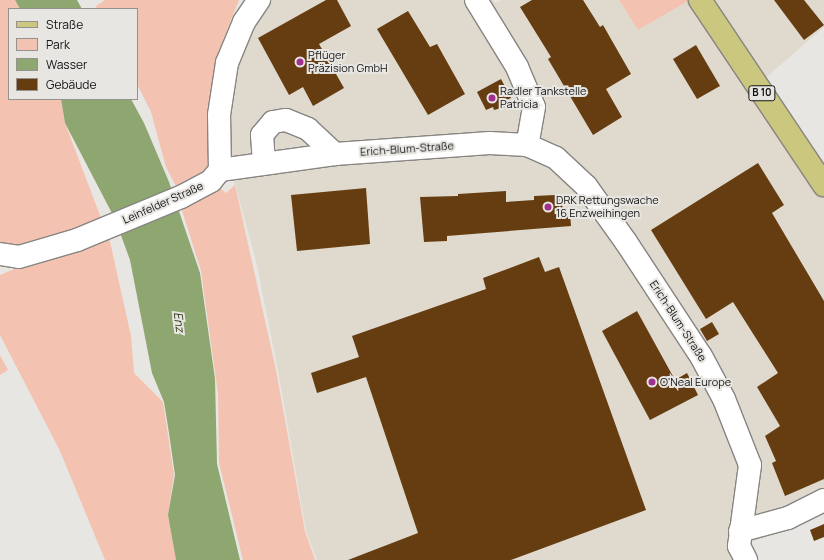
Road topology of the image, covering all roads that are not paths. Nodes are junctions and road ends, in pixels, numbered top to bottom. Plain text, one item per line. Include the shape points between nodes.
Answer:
1 (259, 0) edge
2 (476, 0) edge
3 (700, 0) edge
4 (527, 146) junction
5 (335, 154) junction
6 (264, 163) junction
7 (220, 170) junction
8 (824, 185) edge
9 (0, 254) edge
10 (824, 500) edge
11 (740, 531) junction
12 (746, 560) edge

1 - 7 street via 241,28 227,63 219,115
2 - 4 street via 516,67 534,106
3 - 8 main road, B 10
4 - 5 street, Erich-Blum-Straße via 490,143
4 - 11 street, Erich-Blum-Straße via 556,158 586,186 701,356 724,399 750,465
5 - 6 street, Erich-Blum-Straße
5 - 6 street via 308,129 286,120 273,122 262,135
6 - 7 street, Erich-Blum-Straße
7 - 9 street, Leinfelder Straße via 204,186 103,230 19,257
10 - 11 street via 788,518
11 - 12 street, Erich-Blum-Straße via 739,546

